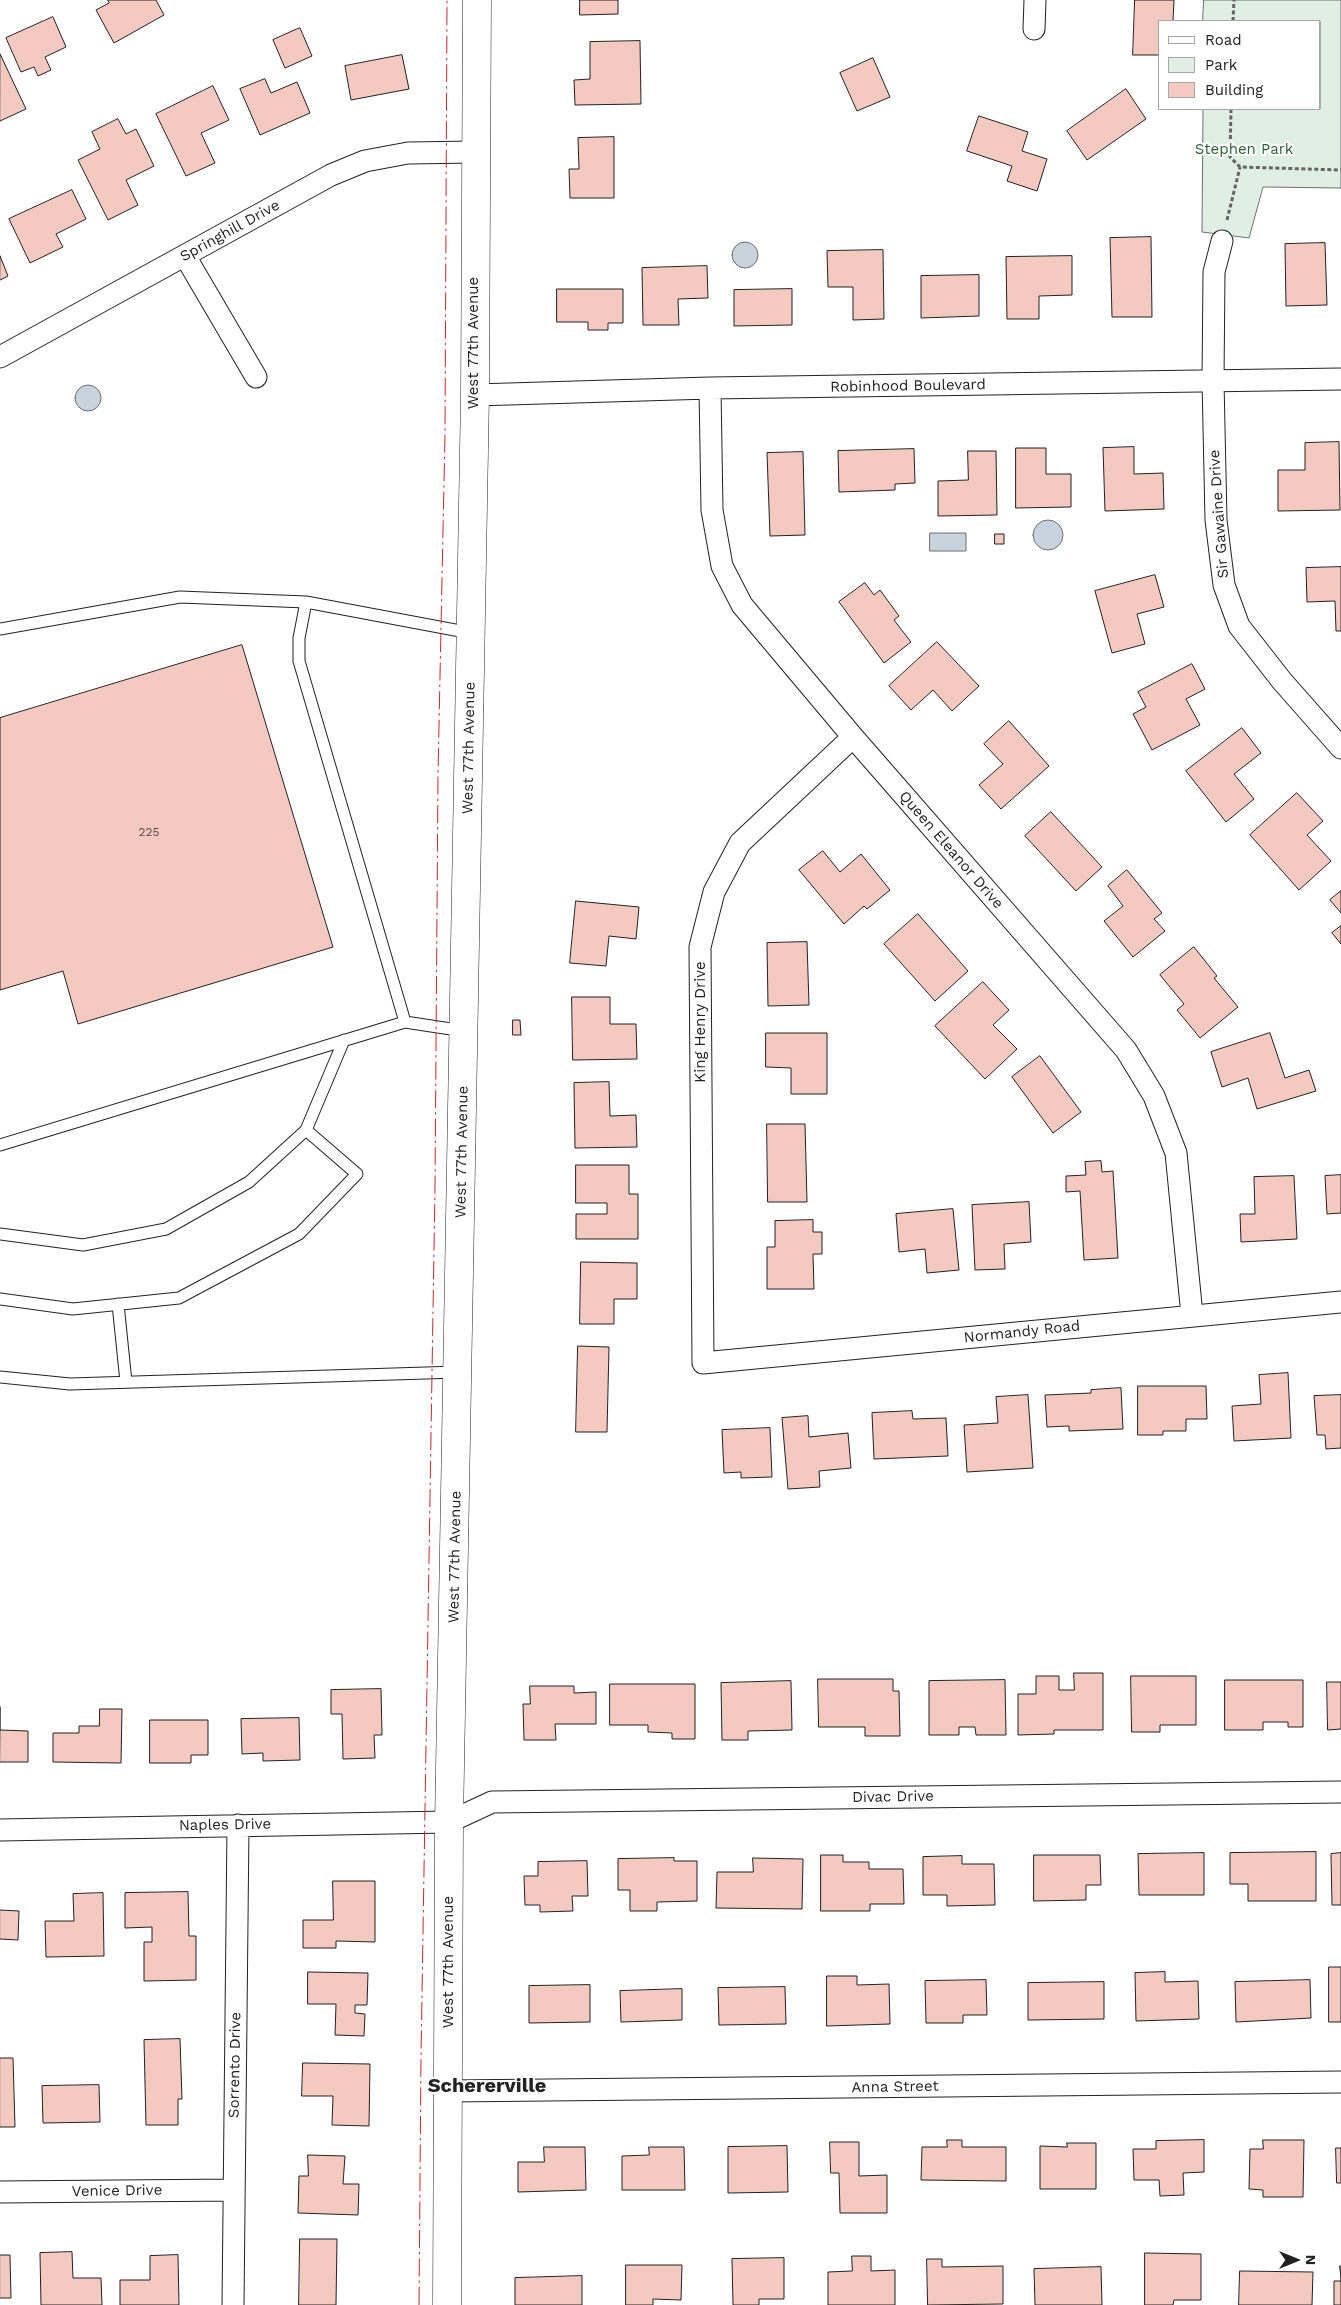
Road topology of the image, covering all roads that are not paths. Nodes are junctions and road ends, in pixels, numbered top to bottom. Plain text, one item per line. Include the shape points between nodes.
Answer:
1 (477, 0) edge
2 (1035, 0) edge
3 (1034, 29) dead end
4 (475, 152) junction
5 (1222, 240) road end
6 (185, 256) junction
7 (0, 357) edge
8 (256, 377) dead end
9 (1341, 379) edge
10 (1213, 382) junction
11 (710, 388) junction
12 (475, 395) junction
13 (306, 602) junction
14 (0, 629) edge
15 (471, 632) junction
16 (853, 737) junction
17 (1341, 748) edge
18 (405, 1022) junction
19 (464, 1031) junction
20 (344, 1040) junction
21 (306, 1130) junction
22 (0, 1145) edge
23 (0, 1234) edge
24 (0, 1299) edge
25 (1341, 1302) edge
26 (118, 1304) junction
27 (1192, 1315) junction
28 (703, 1363) joint
29 (458, 1372) junction
30 (0, 1377) edge
31 (126, 1382) junction
32 (1341, 1792) edge
33 (450, 1822) junction
34 (238, 1825) junction
35 (0, 1830) edge
36 (1341, 2082) edge
37 (450, 2092) junction
38 (234, 2190) junction
39 (0, 2192) edge
40 (232, 2305) edge
41 (447, 2305) edge

1 - 4 street, West 77th Avenue
2 - 3 street
4 - 6 street, Springhill Drive via 408,153 365,161 330,175
4 - 12 street, West 77th Avenue
5 - 10 street, Sir Gawaine Drive via 1214,272
6 - 7 street, Springhill Drive
6 - 8 street
9 - 10 street, Robinhood Boulevard
10 - 11 street, Robinhood Boulevard
10 - 17 street, Sir Gawaine Drive via 1216,520 1224,585 1239,626
11 - 12 street, Robinhood Boulevard
11 - 16 street, Queen Eleanor Drive via 712,510 722,566 742,605
12 - 15 street, West 77th Avenue
13 - 14 lane via 180,597
13 - 15 lane
13 - 18 lane via 298,638 298,661
15 - 19 street, West 77th Avenue
16 - 27 street, Queen Eleanor Drive via 1126,1050 1154,1096 1176,1153
16 - 28 street, King Henry Drive via 740,843 714,892 700,947
18 - 19 lane
18 - 20 lane
19 - 29 street, West 77th Avenue
20 - 21 lane
20 - 22 lane
21 - 23 lane via 249,1182 166,1229 83,1245
21 - 26 lane via 357,1174 299,1234 179,1298
24 - 26 lane via 73,1309
25 - 27 street, Normandy Road
26 - 31 lane
27 - 28 street, Normandy Road
29 - 31 lane
29 - 33 street, West 77th Avenue
30 - 31 lane via 70,1384
32 - 33 street, Divac Drive via 492,1802
33 - 34 street, Naples Drive
33 - 37 street, West 77th Avenue
34 - 35 street, Naples Drive
34 - 38 street, Sorrento Drive
36 - 37 street, Anna Street
37 - 41 street, West 77th Avenue
38 - 39 street, Venice Drive
38 - 40 street, Sorrento Drive

